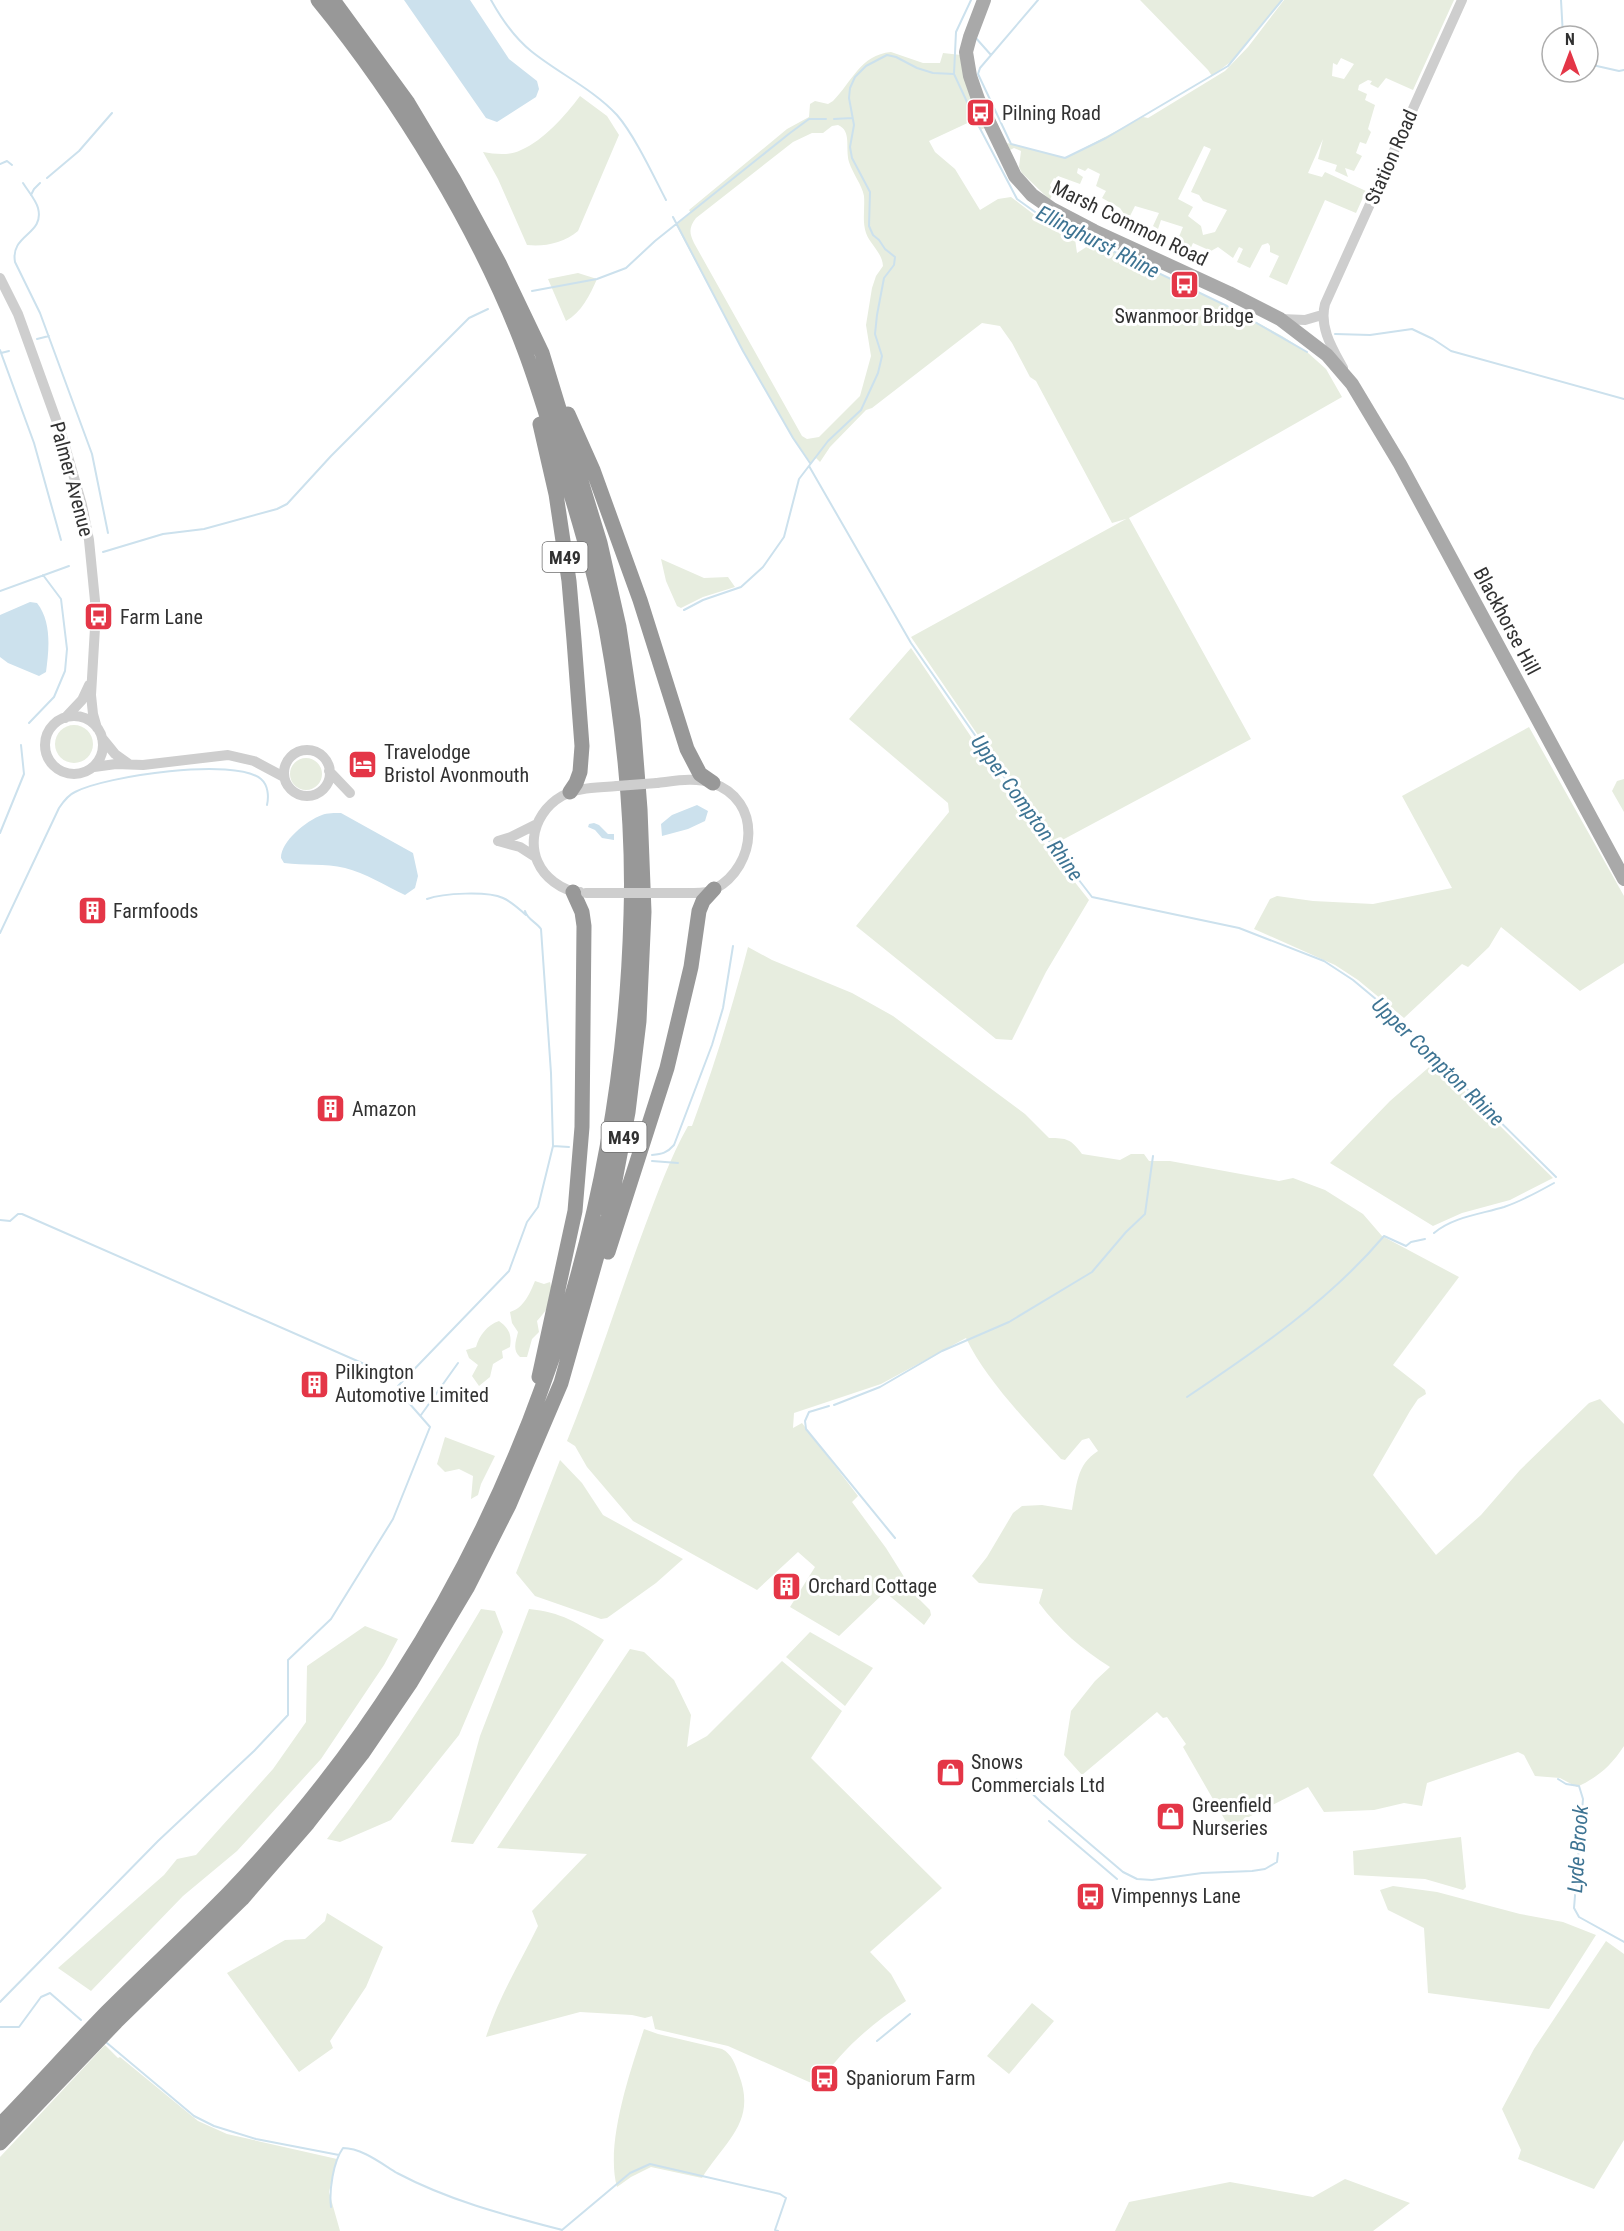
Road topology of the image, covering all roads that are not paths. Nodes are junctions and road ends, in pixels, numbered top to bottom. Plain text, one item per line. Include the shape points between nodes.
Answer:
1 (318, 0) edge
2 (333, 0) edge
3 (984, 0) edge
4 (1462, 0) edge
5 (1, 282) edge
6 (1322, 315) junction
7 (1280, 319) junction
8 (514, 323) junction
9 (542, 353) junction
10 (1352, 384) junction
11 (91, 682) junction
12 (64, 718) junction
13 (99, 732) junction
14 (291, 757) junction
15 (254, 762) junction
16 (130, 764) junction
17 (94, 766) junction
18 (329, 771) junction
19 (284, 777) junction
20 (713, 783) junction
21 (322, 790) junction
22 (570, 792) junction
23 (537, 824) junction
24 (534, 856) junction
25 (1624, 879) edge
26 (714, 890) junction
27 (579, 892) junction
28 (561, 1383) junction
29 (529, 1420) junction
30 (0, 2126) edge
31 (0, 2143) edge

1 - 8 highway, M49 via 394,105 444,185 489,267
2 - 9 highway, M49 via 408,103 454,180
3 - 7 main road, Marsh Common Road via 966,52 969,76 1015,176 1032,195 1094,231
4 - 6 street, Station Road
5 - 11 street, Palmer Avenue via 18,314 82,505 96,611
6 - 7 street via 1305,320
6 - 10 street via 1328,339
7 - 10 main road, Marsh Common Road via 1327,354
8 - 22 highway, M49 via 556,494 569,581 582,746 580,772
8 - 29 highway, M49 via 588,548 606,628 628,808 632,912 625,1020 595,1215 555,1355
9 - 20 highway, M49 via 593,470 640,600 687,749 700,774
9 - 28 highway, M49 via 586,493 619,627 633,720 644,912 639,1022 628,1112 605,1228
10 - 25 main road, Blackhorse Hill via 1400,464
11 - 12 street, Palmer Avenue via 82,700
11 - 13 street, Palmer Avenue via 93,714
12 - 13 street via 82,717
12 - 17 street via 48,734 45,748 50,761 70,774
13 - 16 street via 115,754
13 - 17 street via 102,753
14 - 15 street
14 - 18 street via 312,752 325,760
14 - 19 street
15 - 16 street via 228,755
15 - 19 street
16 - 17 street
18 - 21 street
18 - 21 street via 350,793
19 - 21 street via 289,788 300,795
20 - 22 street, bridge via 699,780
20 - 26 street via 733,796 743,809 749,842 739,868
22 - 23 street via 553,802
23 - 24 street via 533,834
23 - 24 street via 498,841
24 - 27 street via 550,879
26 - 27 street, bridge
26 - 28 highway, M49 via 699,911 691,967 667,1068 578,1346
27 - 29 highway, M49 via 585,927 580,1162 575,1211
28 - 31 highway, M49 via 509,1505 467,1588 362,1754 242,1899
29 - 30 highway, M49 via 496,1502 455,1584 399,1678 352,1746 229,1893 106,2013

